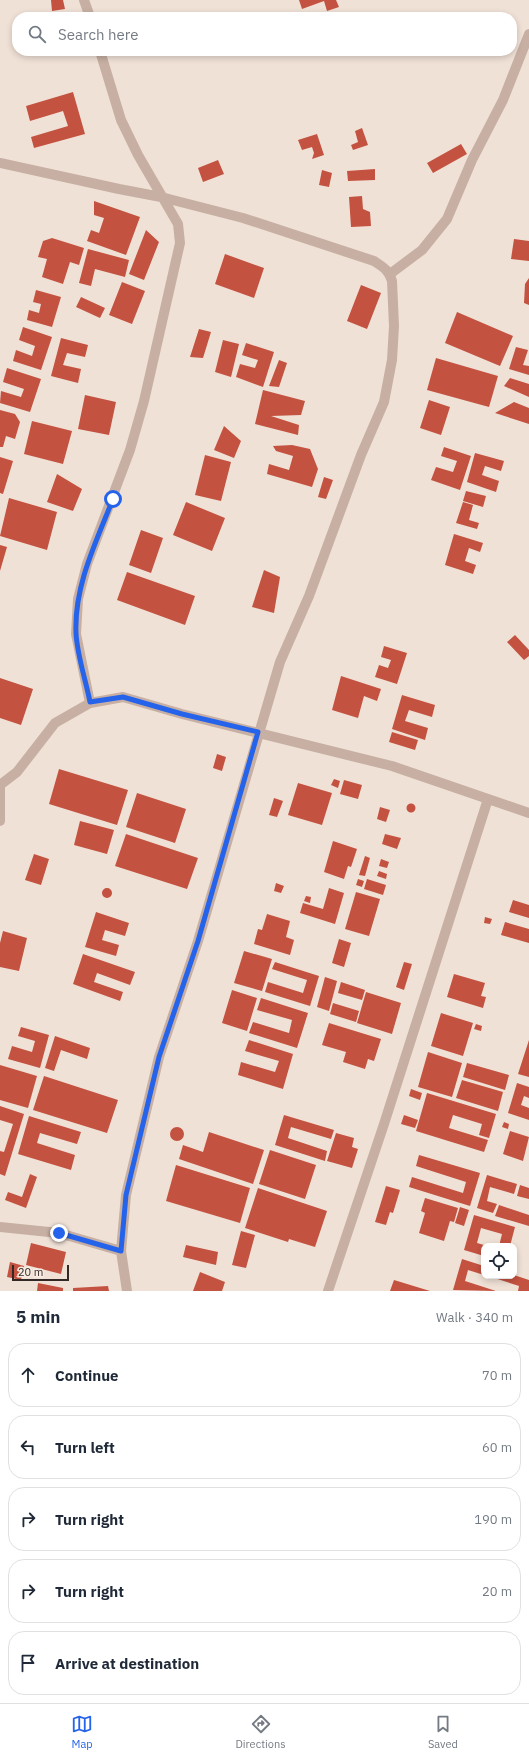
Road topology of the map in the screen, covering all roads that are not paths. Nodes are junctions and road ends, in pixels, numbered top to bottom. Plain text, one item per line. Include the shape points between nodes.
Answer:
1 (84, 0) edge
2 (88, 12) edge
3 (529, 34) edge
4 (102, 56) edge
5 (0, 164) edge
6 (161, 197) junction
7 (390, 274) junction
8 (90, 702) junction
9 (258, 732) junction
10 (0, 784) edge
11 (488, 799) junction
12 (529, 813) edge
13 (0, 822) edge
14 (0, 1228) edge
15 (121, 1251) junction
16 (127, 1291) edge
17 (328, 1291) edge

1 - 2 street
3 - 7 street via 503,100 472,160 447,219 422,250
4 - 6 street via 121,120
5 - 6 street
6 - 7 street via 243,218 353,253 374,261 386,268
6 - 8 street via 178,224 179,250 144,402 130,450 87,564 78,599 76,634
7 - 9 street via 394,326 392,360 384,402 309,596 280,662
8 - 9 street via 123,697
8 - 10 street via 55,723 17,772
9 - 11 street via 392,766
9 - 15 street via 198,941 159,1057 126,1195
10 - 13 street
11 - 12 street
11 - 17 street
14 - 15 street via 59,1233
15 - 16 street

